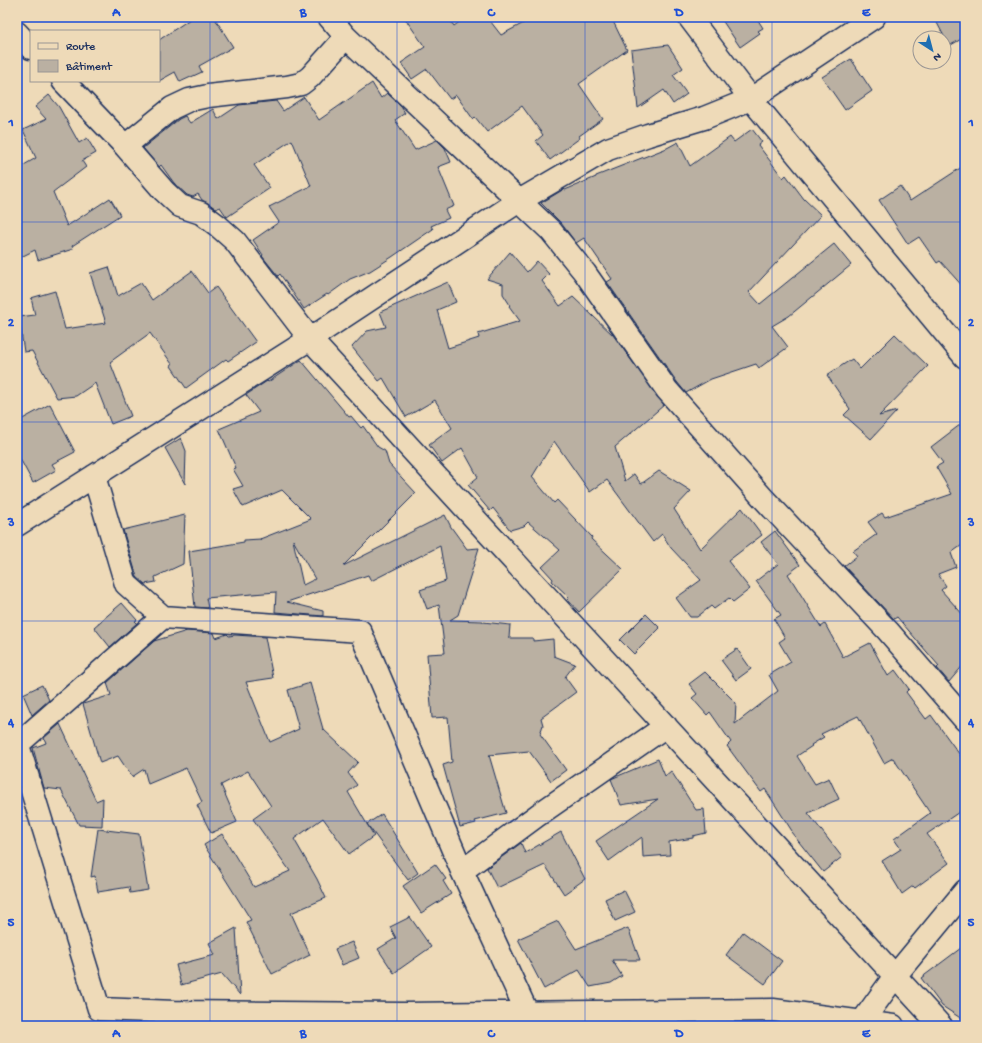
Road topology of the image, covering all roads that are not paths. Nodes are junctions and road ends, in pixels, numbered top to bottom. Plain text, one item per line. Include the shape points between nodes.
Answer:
1 (329, 17) edge
2 (689, 17) edge
3 (874, 17) edge
4 (17, 33) edge
5 (346, 37) junction
6 (30, 47) edge
7 (64, 82) edge
8 (751, 99) junction
9 (126, 146) junction
10 (519, 201) junction
11 (310, 338) junction
12 (965, 357) edge
13 (94, 476) junction
14 (17, 525) edge
15 (163, 617) junction
16 (965, 720) edge
17 (666, 726) junction
18 (18, 743) edge
19 (462, 871) junction
20 (965, 891) edge
21 (895, 976) junction
22 (527, 1012) junction
23 (861, 1024) edge
24 (893, 1026) edge
25 (941, 1026) edge

1 - 5 street
2 - 8 street
3 - 8 street
4 - 6 street
5 - 9 street via 301,84 189,100 172,108
5 - 10 street
7 - 9 street
8 - 10 street via 704,118 608,148
8 - 12 street
9 - 11 street via 180,206 201,213 235,241
10 - 11 street
10 - 16 street via 551,231 580,267 667,390 763,498 888,631
11 - 13 street
11 - 17 street
13 - 14 street
13 - 15 street via 126,584
15 - 18 street
15 - 19 street via 360,631
17 - 19 street
17 - 21 street
18 - 22 street via 99,1009 404,1014
19 - 22 street
20 - 21 street
21 - 23 street
21 - 25 street
22 - 23 street via 773,1010
23 - 24 street

